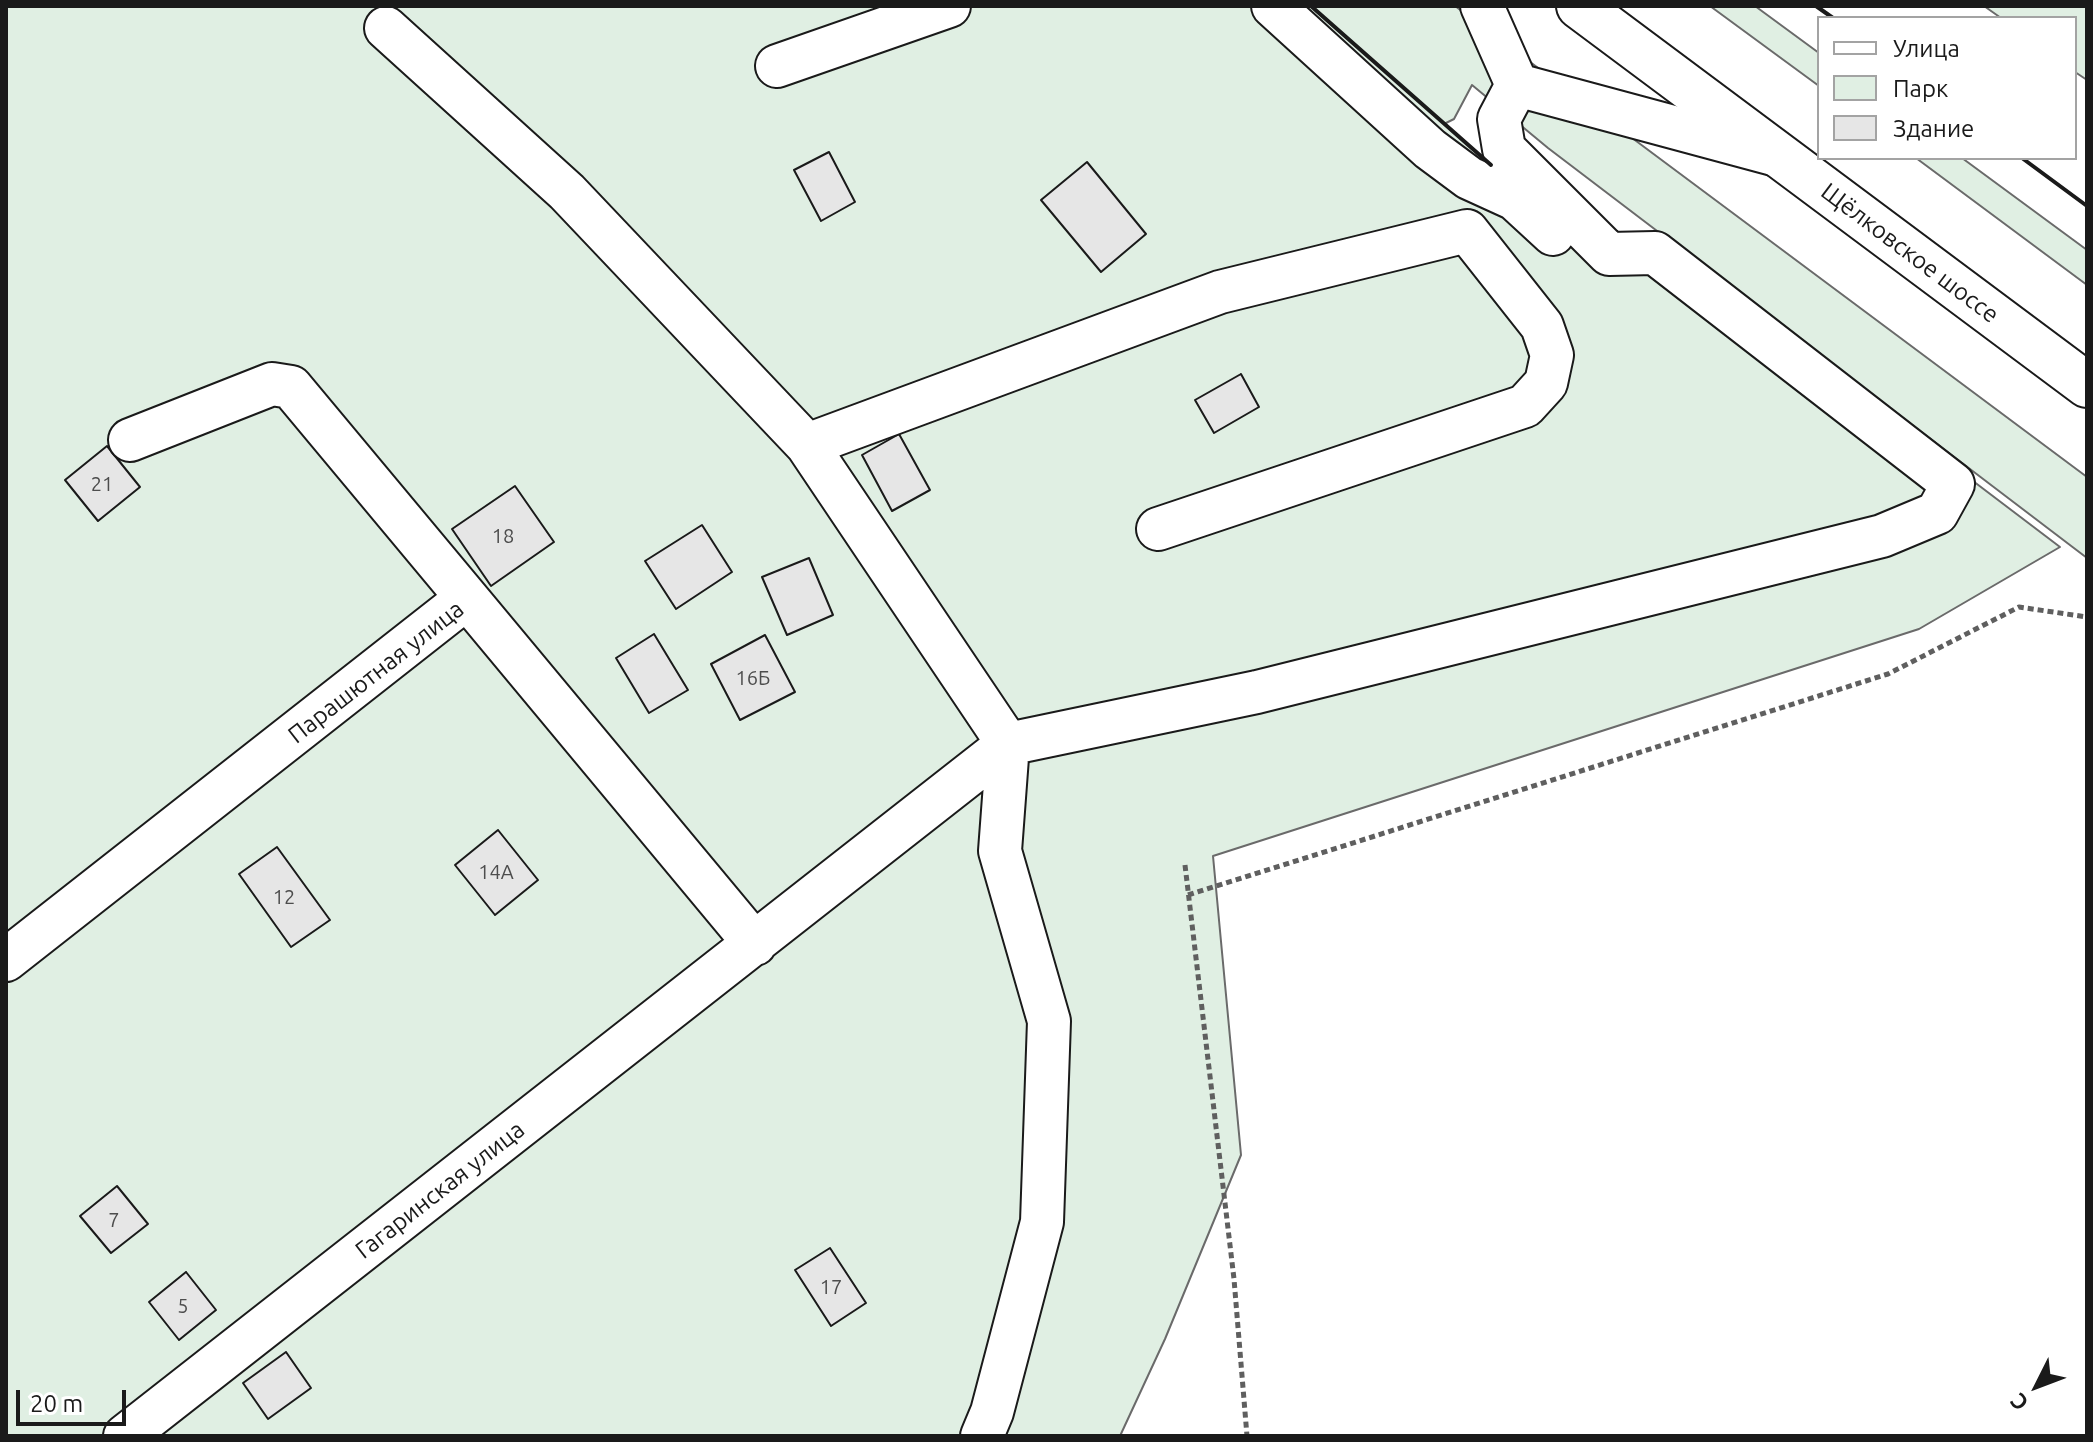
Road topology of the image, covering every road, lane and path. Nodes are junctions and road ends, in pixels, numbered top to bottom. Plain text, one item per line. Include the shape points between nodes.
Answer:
1 (949, 6) edge
2 (1273, 6) edge
3 (1482, 6) edge
4 (1579, 6) edge
5 (386, 28) dead end
6 (777, 66) dead end
7 (1517, 85) junction
8 (1780, 156) junction
9 (1469, 178) junction
10 (1467, 231) junction
11 (1609, 254) junction
12 (2087, 385) edge
13 (130, 440) dead end
14 (807, 445) junction
15 (1158, 529) dead end
16 (467, 598) junction
17 (2087, 617) edge
18 (1008, 744) junction
19 (1185, 865) dead end
20 (1188, 895) junction
21 (755, 944) junction
22 (6, 960) edge
23 (125, 1436) edge
24 (982, 1436) edge
25 (1247, 1436) edge

1 - 6 street
2 - 9 street
3 - 7 street
4 - 8 main road, Щёлковское шоссе
5 - 14 street via 567,192
7 - 8 street
7 - 11 street via 1499,119 1504,149
8 - 12 main road, Щёлковское шоссе
9 - 10 street
9 - 11 street via 1515,199 1566,245
10 - 14 street via 1220,292
10 - 15 street via 1542,326 1552,355 1546,383 1525,406
11 - 18 street via 1655,253 1953,484 1937,513 1882,536 1257,692
13 - 16 street via 272,384 291,387
14 - 18 street
16 - 21 street, Парашютная улица
16 - 22 street, Парашютная улица
17 - 20 path via 2019,607 1888,674
18 - 21 street, Гагаринская улица
18 - 24 street via 1000,851 1049,1021 1044,1175 1042,1222
19 - 20 path
20 - 25 path via 1234,1279
21 - 23 street, Гагаринская улица

